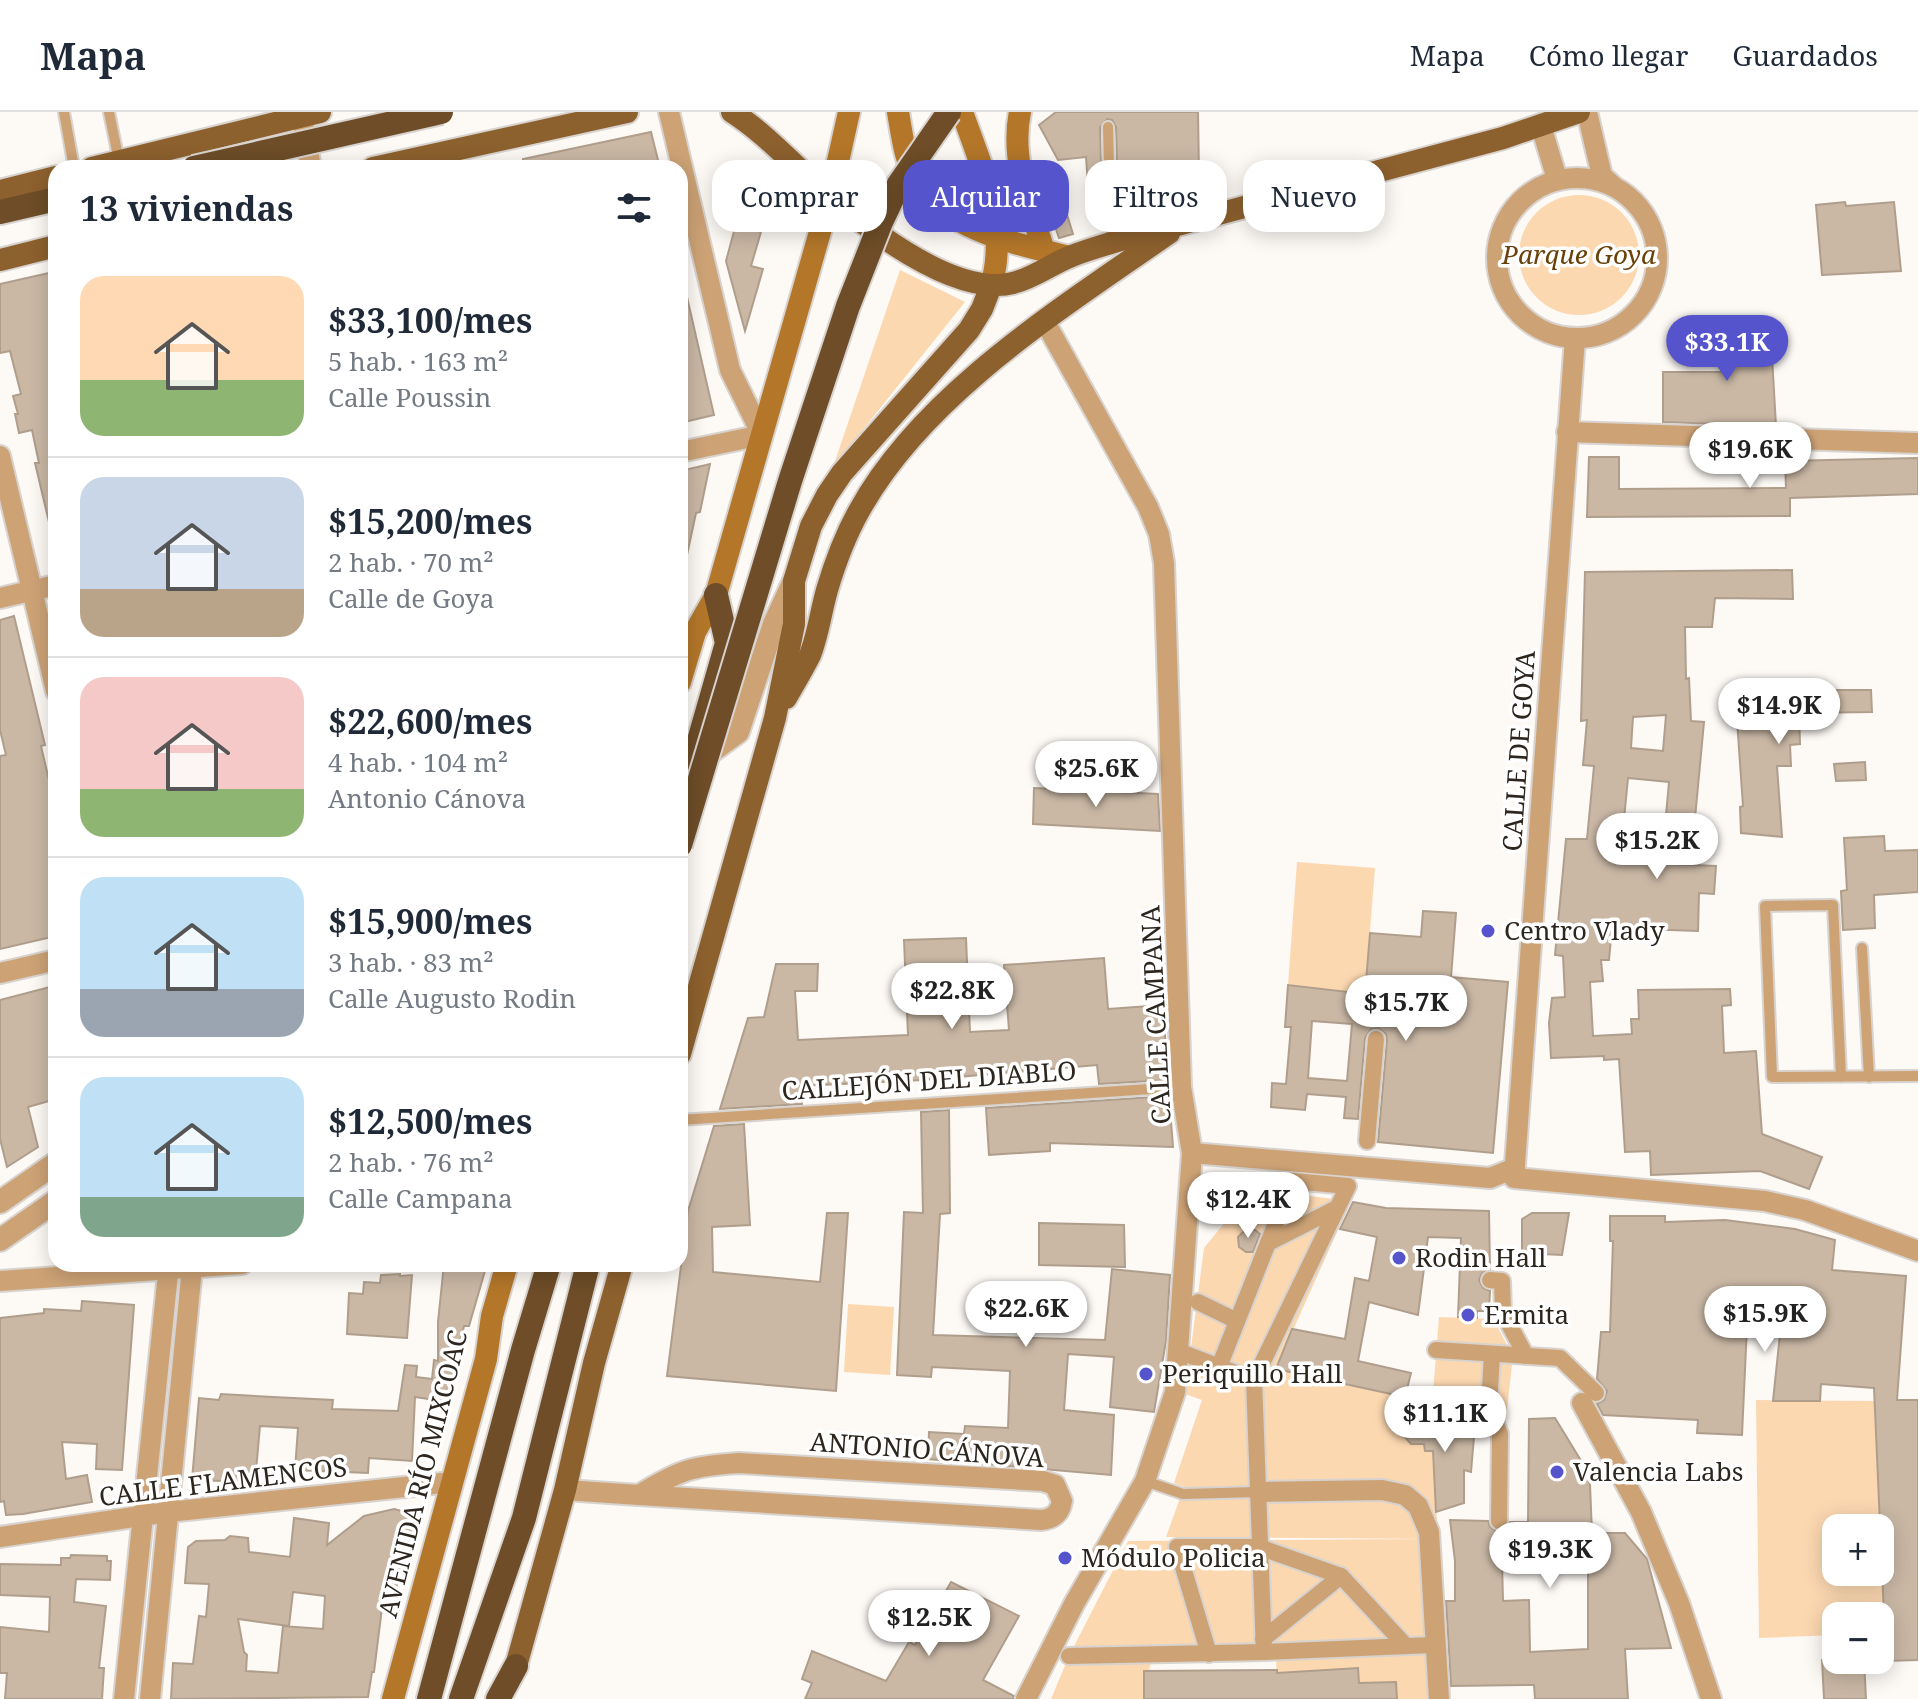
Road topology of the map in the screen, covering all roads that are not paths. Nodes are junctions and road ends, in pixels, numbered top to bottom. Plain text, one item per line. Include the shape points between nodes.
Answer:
1 (64, 112) edge
2 (109, 112) edge
3 (441, 112) edge
4 (627, 112) edge
5 (669, 112) edge
6 (732, 112) edge
7 (849, 112) edge
8 (898, 112) edge
9 (949, 112) edge
10 (962, 112) edge
11 (1020, 112) edge
12 (1579, 112) edge
13 (1587, 112) edge
14 (307, 113) edge
15 (1541, 126) junction
16 (1108, 127) dead end
17 (73, 160) edge
18 (119, 160) edge
19 (123, 160) edge
20 (229, 160) edge
21 (310, 160) edge
22 (409, 160) edge
23 (680, 160) edge
24 (789, 160) edge
25 (838, 160) edge
26 (48, 179) edge
27 (1557, 179) junction
28 (1612, 185) junction
29 (0, 191) edge
30 (688, 192) edge
31 (48, 201) edge
32 (0, 212) edge
33 (1227, 212) edge
34 (820, 232) edge
35 (880, 232) edge
36 (1153, 232) edge
37 (1170, 232) edge
38 (998, 237) junction
39 (1111, 243) junction
40 (48, 248) edge
41 (1044, 251) junction
42 (1069, 257) junction
43 (0, 260) edge
44 (991, 286) junction
45 (1045, 322) junction
46 (1575, 338) junction
47 (1567, 432) junction
48 (762, 435) junction
49 (1918, 443) edge
50 (688, 450) edge
51 (0, 456) edge
52 (794, 581) junction
53 (48, 587) edge
54 (32, 590) junction
55 (716, 595) junction
56 (0, 598) edge
57 (688, 655) edge
58 (48, 657) edge
59 (775, 718) junction
60 (688, 764) edge
61 (688, 769) edge
62 (688, 819) edge
63 (1862, 948) dead end
64 (48, 962) edge
65 (0, 973) edge
66 (688, 1026) edge
67 (1376, 1039) dead end
68 (1918, 1076) edge
69 (1841, 1077) junction
70 (1869, 1077) junction
71 (1181, 1087) junction
72 (688, 1119) edge
73 (1367, 1141) dead end
74 (1192, 1153) junction
75 (1515, 1168) junction
76 (48, 1169) edge
77 (0, 1202) edge
78 (48, 1207) edge
79 (1337, 1208) junction
80 (0, 1240) edge
81 (1268, 1243) junction
82 (1918, 1251) edge
83 (108, 1272) edge
84 (167, 1272) edge
85 (190, 1272) edge
86 (505, 1272) edge
87 (547, 1272) edge
88 (586, 1272) edge
89 (620, 1272) edge
90 (1490, 1280) dead end
91 (0, 1281) edge
92 (1198, 1302) dead end
93 (1237, 1321) junction
94 (1436, 1350) dead end
95 (1178, 1351) junction
96 (1492, 1354) junction
97 (1526, 1356) junction
98 (1219, 1367) junction
99 (1254, 1380) junction
100 (1589, 1398) joint
101 (1145, 1481) junction
102 (452, 1482) junction
103 (565, 1490) junction
104 (1258, 1492) junction
105 (639, 1495) junction
106 (168, 1512) junction
107 (142, 1516) junction
108 (1499, 1521) dead end
109 (0, 1537) edge
110 (1259, 1547) junction
111 (1341, 1576) junction
112 (1264, 1645) junction
113 (1433, 1645) dead end
114 (1406, 1646) junction
115 (1209, 1654) junction
116 (1069, 1656) dead end
117 (516, 1666) junction
118 (124, 1699) edge
119 (150, 1699) edge
120 (393, 1699) edge
121 (429, 1699) edge
122 (461, 1699) edge
123 (498, 1699) edge
124 (514, 1699) edge
125 (1026, 1699) edge
126 (1439, 1699) edge
127 (1711, 1699) edge

1 - 17 lane
2 - 18 lane
3 - 20 highway, bridge
4 - 22 main road
5 - 23 street
6 - 24 main road
7 - 25 main road
8 - 38 main road via 917,182 952,216
9 - 62 highway, bridge via 899,184 848,306
10 - 38 main road via 991,198
11 - 41 main road via 1020,167
12 - 15 main road
13 - 28 street via 1602,176
14 - 19 main road
14 - 21 street
15 - 27 street
15 - 33 main road
16 - 39 lane
26 - 29 main road
27 - 28 street via 1579,177
27 - 46 street via 1530,192 1508,216 1497,263 1505,294 1525,319 1553,335
28 - 46 street via 1634,201 1650,225 1657,252 1654,280 1642,305 1622,325
30 - 48 street via 730,370
31 - 32 highway
34 - 48 main road
35 - 44 main road via 957,278
36 - 39 main road
37 - 45 main road
38 - 41 main road
38 - 44 main road
39 - 42 main road
40 - 43 main road
41 - 42 main road
42 - 44 main road via 1014,283
44 - 52 main road via 959,342 827,495
45 - 59 main road via 922,427 878,481 844,542 810,654
45 - 71 street, CALLE CAMPANA via 1148,507 1162,548
46 - 47 street, CALLE DE GOYA
47 - 49 street
47 - 75 street, CALLE DE GOYA
48 - 50 street
48 - 55 main road
51 - 54 street
52 - 59 main road via 794,624
52 - 61 street via 738,732
53 - 54 street
54 - 56 street
54 - 58 street
55 - 57 main road
55 - 60 highway via 727,643
59 - 66 main road
63 - 70 lane
64 - 65 street
67 - 73 street
68 - 70 lane
69 - 69 lane via 1772,1077 1765,906 1833,905
69 - 70 lane
71 - 72 lane, CALLEJÓN DEL DIABLO
71 - 74 street, CALLE CAMPANA
74 - 75 street via 1490,1178
74 - 95 street, CALLE CAMPANA
75 - 82 street via 1514,1178 1785,1205
76 - 77 street
78 - 80 street
79 - 81 street
79 - 81 street via 1348,1186 1293,1181
79 - 99 street
81 - 93 street
83 - 91 street
84 - 107 street
85 - 106 street
86 - 102 main road, AVENIDA RÍO MIXCOAC
87 - 121 highway
88 - 122 highway via 524,1518
89 - 103 main road
90 - 97 street via 1502,1281 1503,1313
92 - 93 street
93 - 98 street
94 - 96 street
95 - 98 street
95 - 101 street, CALLE CAMPANA via 1175,1392
96 - 97 street
96 - 108 street via 1489,1408 1500,1434
97 - 100 street via 1560,1358
98 - 99 street
99 - 104 street
100 - 127 street via 1679,1603
101 - 104 lane via 1183,1494
101 - 125 street, CALLE CAMPANA
102 - 106 street, CALLE FLAMENCOS
102 - 120 main road, AVENIDA RÍO MIXCOAC
103 - 105 street, ANTONIO CÁNOVA
103 - 117 main road
104 - 110 street
104 - 126 street via 1382,1490 1405,1495 1418,1506 1429,1532
105 - 105 street, ANTONIO CÁNOVA via 1041,1520 1053,1517 1062,1501 1055,1485 1043,1481 739,1463 676,1472
106 - 107 street, CALLE FLAMENCOS
106 - 119 street
107 - 109 street, CALLE FLAMENCOS
107 - 118 street
110 - 111 street
110 - 112 street
110 - 115 street via 1177,1547
111 - 112 street
111 - 114 street
112 - 114 street
112 - 115 street
113 - 114 street
115 - 116 street
117 - 123 highway
117 - 124 main road

